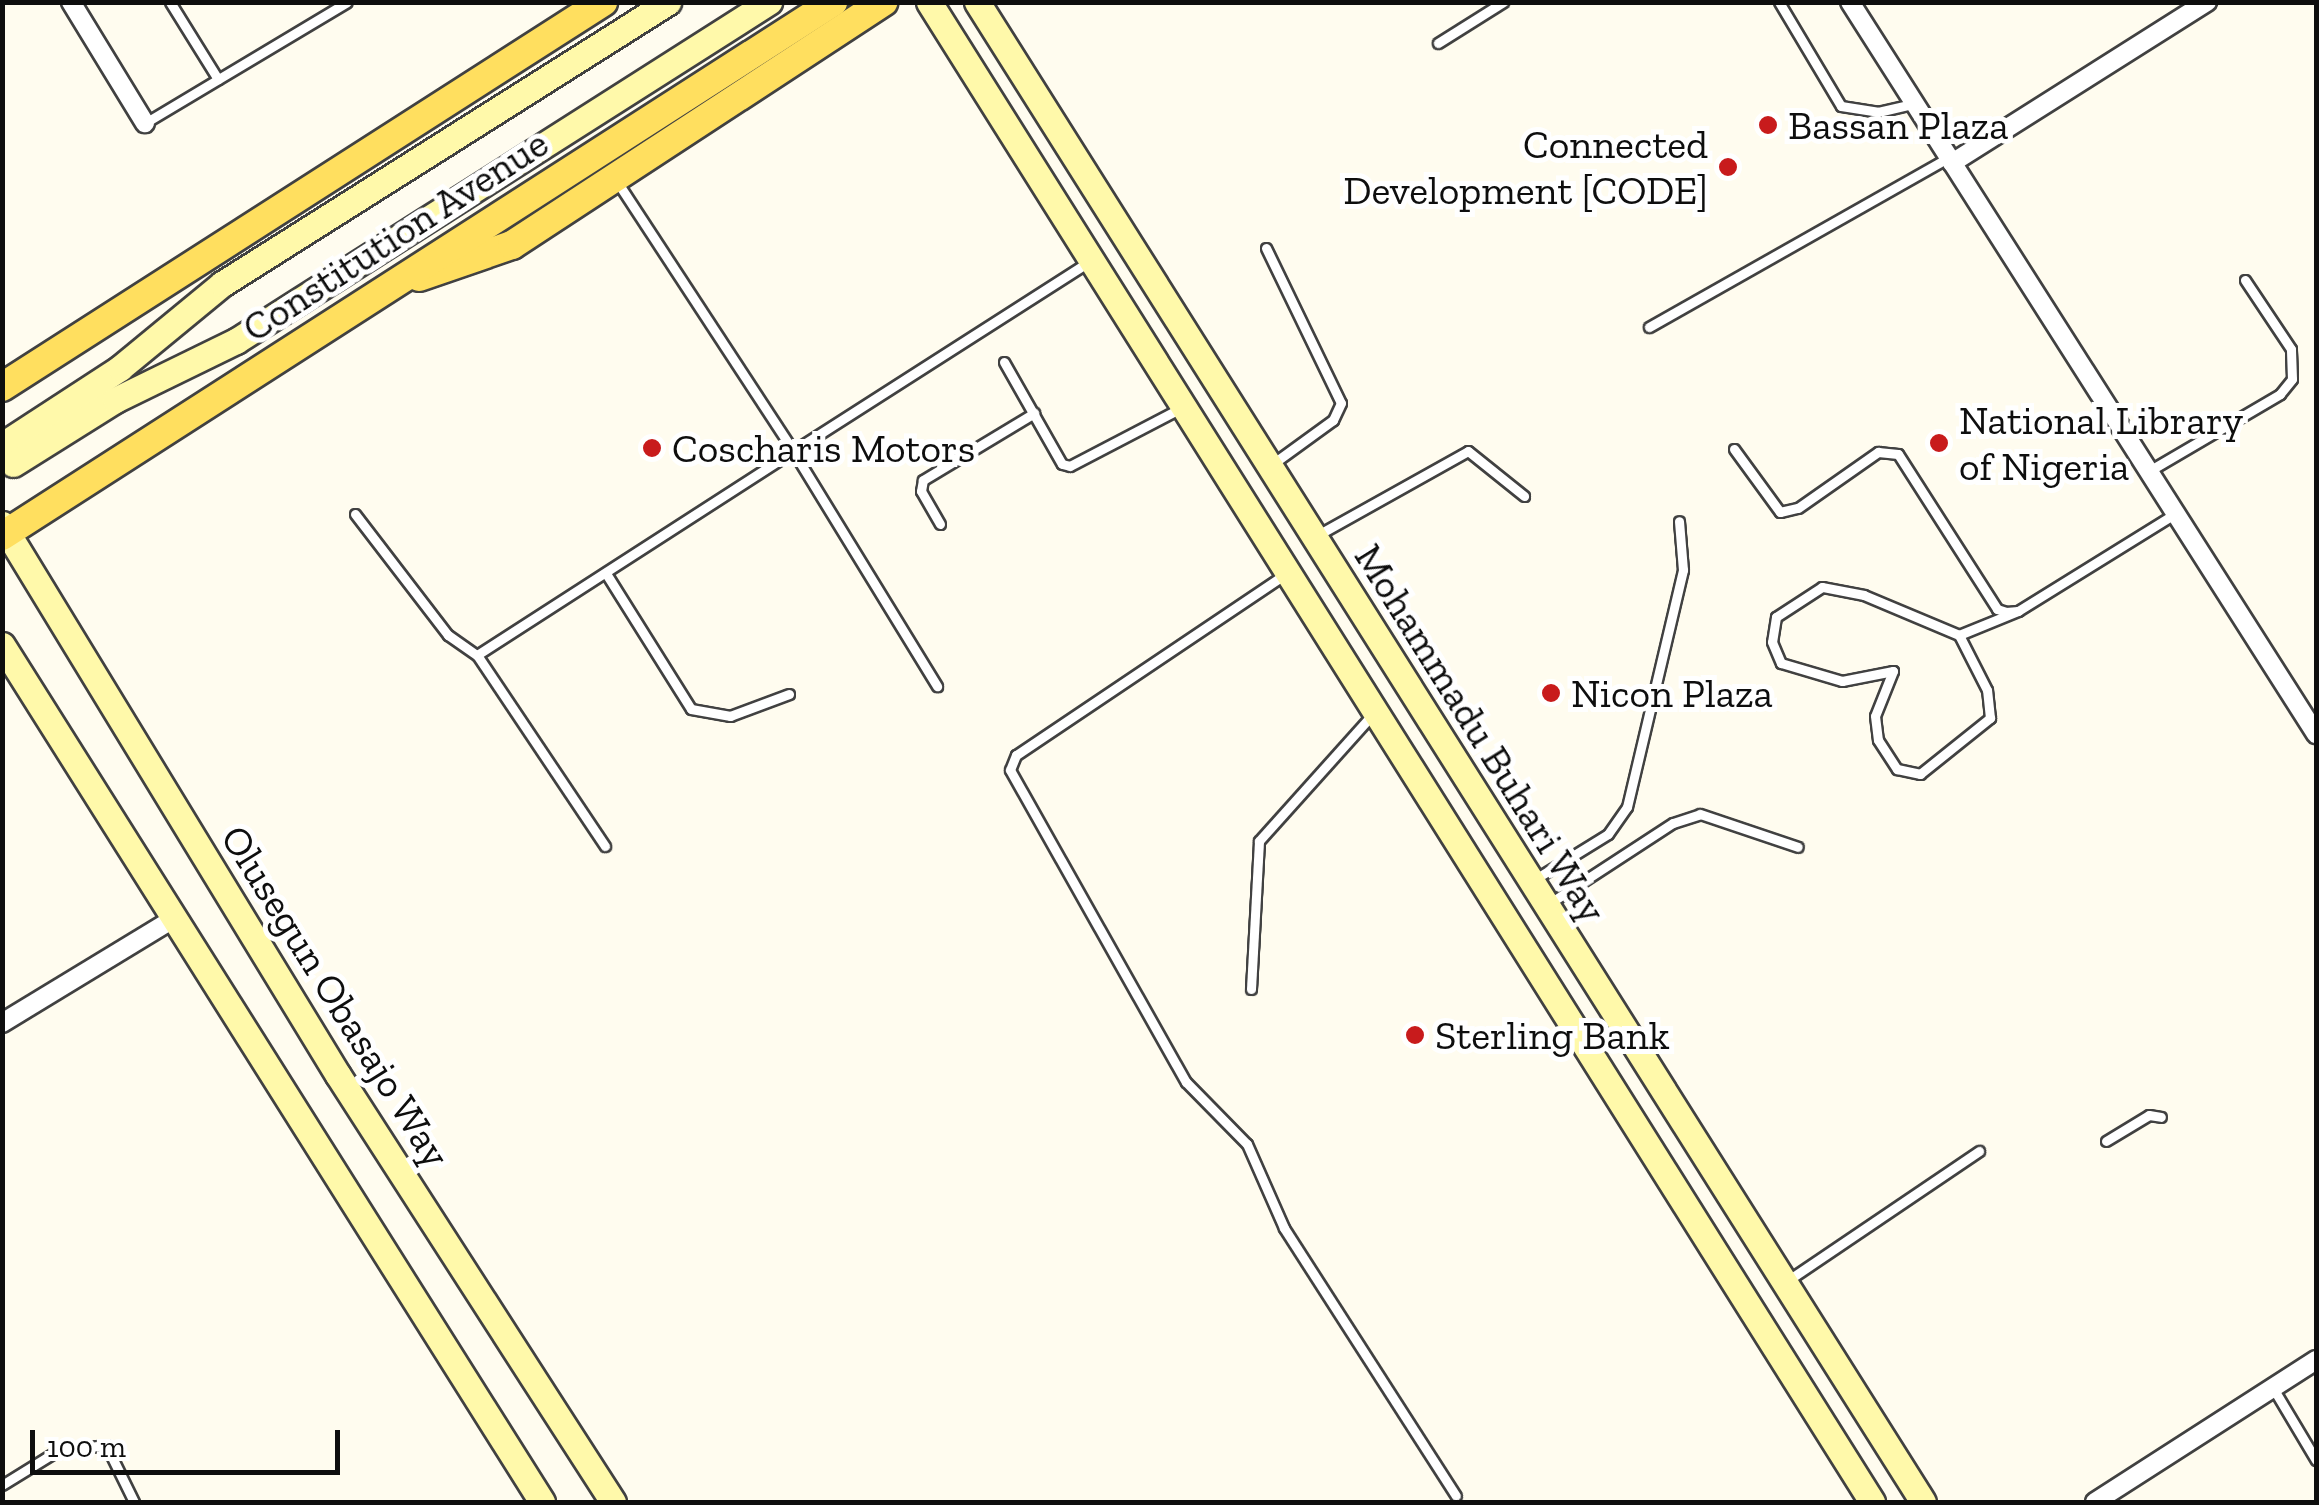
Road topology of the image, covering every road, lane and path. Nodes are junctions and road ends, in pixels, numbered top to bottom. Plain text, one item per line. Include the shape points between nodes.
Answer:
1 (170, 2) edge
2 (347, 2) edge
3 (603, 2) edge
4 (668, 2) edge
5 (769, 2) edge
6 (833, 2) edge
7 (884, 2) edge
8 (929, 2) edge
9 (977, 2) edge
10 (1503, 2) edge
11 (1779, 2) edge
12 (1850, 2) edge
13 (2207, 2) edge
14 (71, 3) edge
15 (1438, 43) dead end
16 (218, 78) junction
17 (1914, 104) junction
18 (144, 122) joint
19 (1950, 161) junction
20 (615, 178) junction
21 (1266, 248) dead end
22 (1090, 261) junction
23 (2245, 280) dead end
24 (389, 285) junction
25 (1649, 327) dead end
26 (1004, 362) dead end
27 (2, 388) edge
28 (1182, 408) junction
29 (1034, 412) junction
30 (1734, 450) dead end
31 (793, 451) junction
32 (8, 455) edge
33 (1268, 466) junction
34 (2149, 471) junction
35 (1524, 496) dead end
36 (2176, 512) junction
37 (355, 514) dead end
38 (1679, 521) dead end
39 (940, 524) dead end
40 (4, 531) edge
41 (1313, 538) junction
42 (1286, 573) junction
43 (606, 575) junction
44 (1340, 581) junction
45 (1303, 602) junction
46 (2018, 611) junction
47 (1960, 635) junction
48 (2, 645) edge
49 (477, 655) junction
50 (936, 686) dead end
51 (789, 694) dead end
52 (1372, 715) junction
53 (2316, 734) edge
54 (605, 846) dead end
55 (1798, 847) dead end
56 (1530, 883) junction
57 (1545, 906) junction
58 (173, 919) junction
59 (1251, 989) dead end
60 (2, 1023) edge
61 (2161, 1117) dead end
62 (2106, 1141) dead end
63 (1980, 1151) dead end
64 (1758, 1246) junction
65 (1721, 1267) junction
66 (1783, 1284) junction
67 (2316, 1360) edge
68 (2273, 1388) junction
69 (2316, 1460) edge
70 (2, 1485) edge
71 (1456, 1496) dead end
72 (134, 1502) edge
73 (542, 1502) edge
74 (613, 1502) edge
75 (1872, 1502) edge
76 (1922, 1502) edge
77 (2095, 1502) edge

1 - 16 lane
2 - 16 lane
3 - 27 main road, Constitution Avenue
4 - 32 main road, Constitution Avenue via 222,284
5 - 32 main road, Constitution Avenue via 236,341
6 - 24 main road, Constitution Avenue
7 - 20 main road
8 - 22 main road, Mohammadu Buhari Way
9 - 33 main road, Mohammadu Buhari Way
10 - 15 lane
11 - 17 lane via 1841,106 1878,112
12 - 17 street
13 - 19 street
14 - 18 street
16 - 18 lane
17 - 19 street
19 - 25 lane
19 - 34 street
20 - 24 main road via 512,245
20 - 31 lane
21 - 33 lane via 1341,403 1334,420
22 - 28 main road, Mohammadu Buhari Way
22 - 31 lane
23 - 34 lane via 2292,349 2292,380 2280,394
24 - 40 main road, Constitution Avenue
26 - 29 lane
28 - 29 lane via 1070,466 1062,464
28 - 42 main road, Mohammadu Buhari Way
29 - 39 lane via 922,480 921,492
30 - 46 lane via 1780,512 1798,508 1878,452 1898,454 1997,608
31 - 43 lane
31 - 50 lane
33 - 41 main road, Mohammadu Buhari Way
34 - 36 street
35 - 41 lane via 1468,451
36 - 46 lane
36 - 53 street
37 - 49 lane via 448,635
38 - 56 lane via 1683,570 1627,806 1608,834
40 - 74 main road, Olusegun Obasajo Way via 338,1075
41 - 44 main road, Mohammadu Buhari Way
42 - 45 main road, Mohammadu Buhari Way
42 - 71 lane via 1016,755 1010,770 1186,1082 1247,1144 1284,1228
43 - 49 lane
43 - 51 lane via 691,709 730,716
44 - 45 main road
44 - 56 main road, Mohammadu Buhari Way
45 - 52 main road, Mohammadu Buhari Way
46 - 47 lane
47 - 47 lane via 1986,690 1990,718 1920,774 1896,769 1878,740 1875,716 1893,671 1842,681 1781,663 1772,642 1776,617 1822,587 1864,595
48 - 58 main road
49 - 54 lane
52 - 59 lane via 1259,842
52 - 65 main road, Mohammadu Buhari Way
55 - 57 lane via 1700,814 1672,823
56 - 57 main road, Mohammadu Buhari Way
57 - 64 main road, Mohammadu Buhari Way
58 - 60 street
58 - 73 main road
61 - 62 lane via 2149,1115
63 - 66 lane
64 - 65 main road
64 - 66 main road, Mohammadu Buhari Way
65 - 75 main road, Mohammadu Buhari Way
66 - 76 main road, Mohammadu Buhari Way
67 - 68 street
68 - 69 lane
68 - 77 street
70 - 72 lane via 57,1451 106,1445

